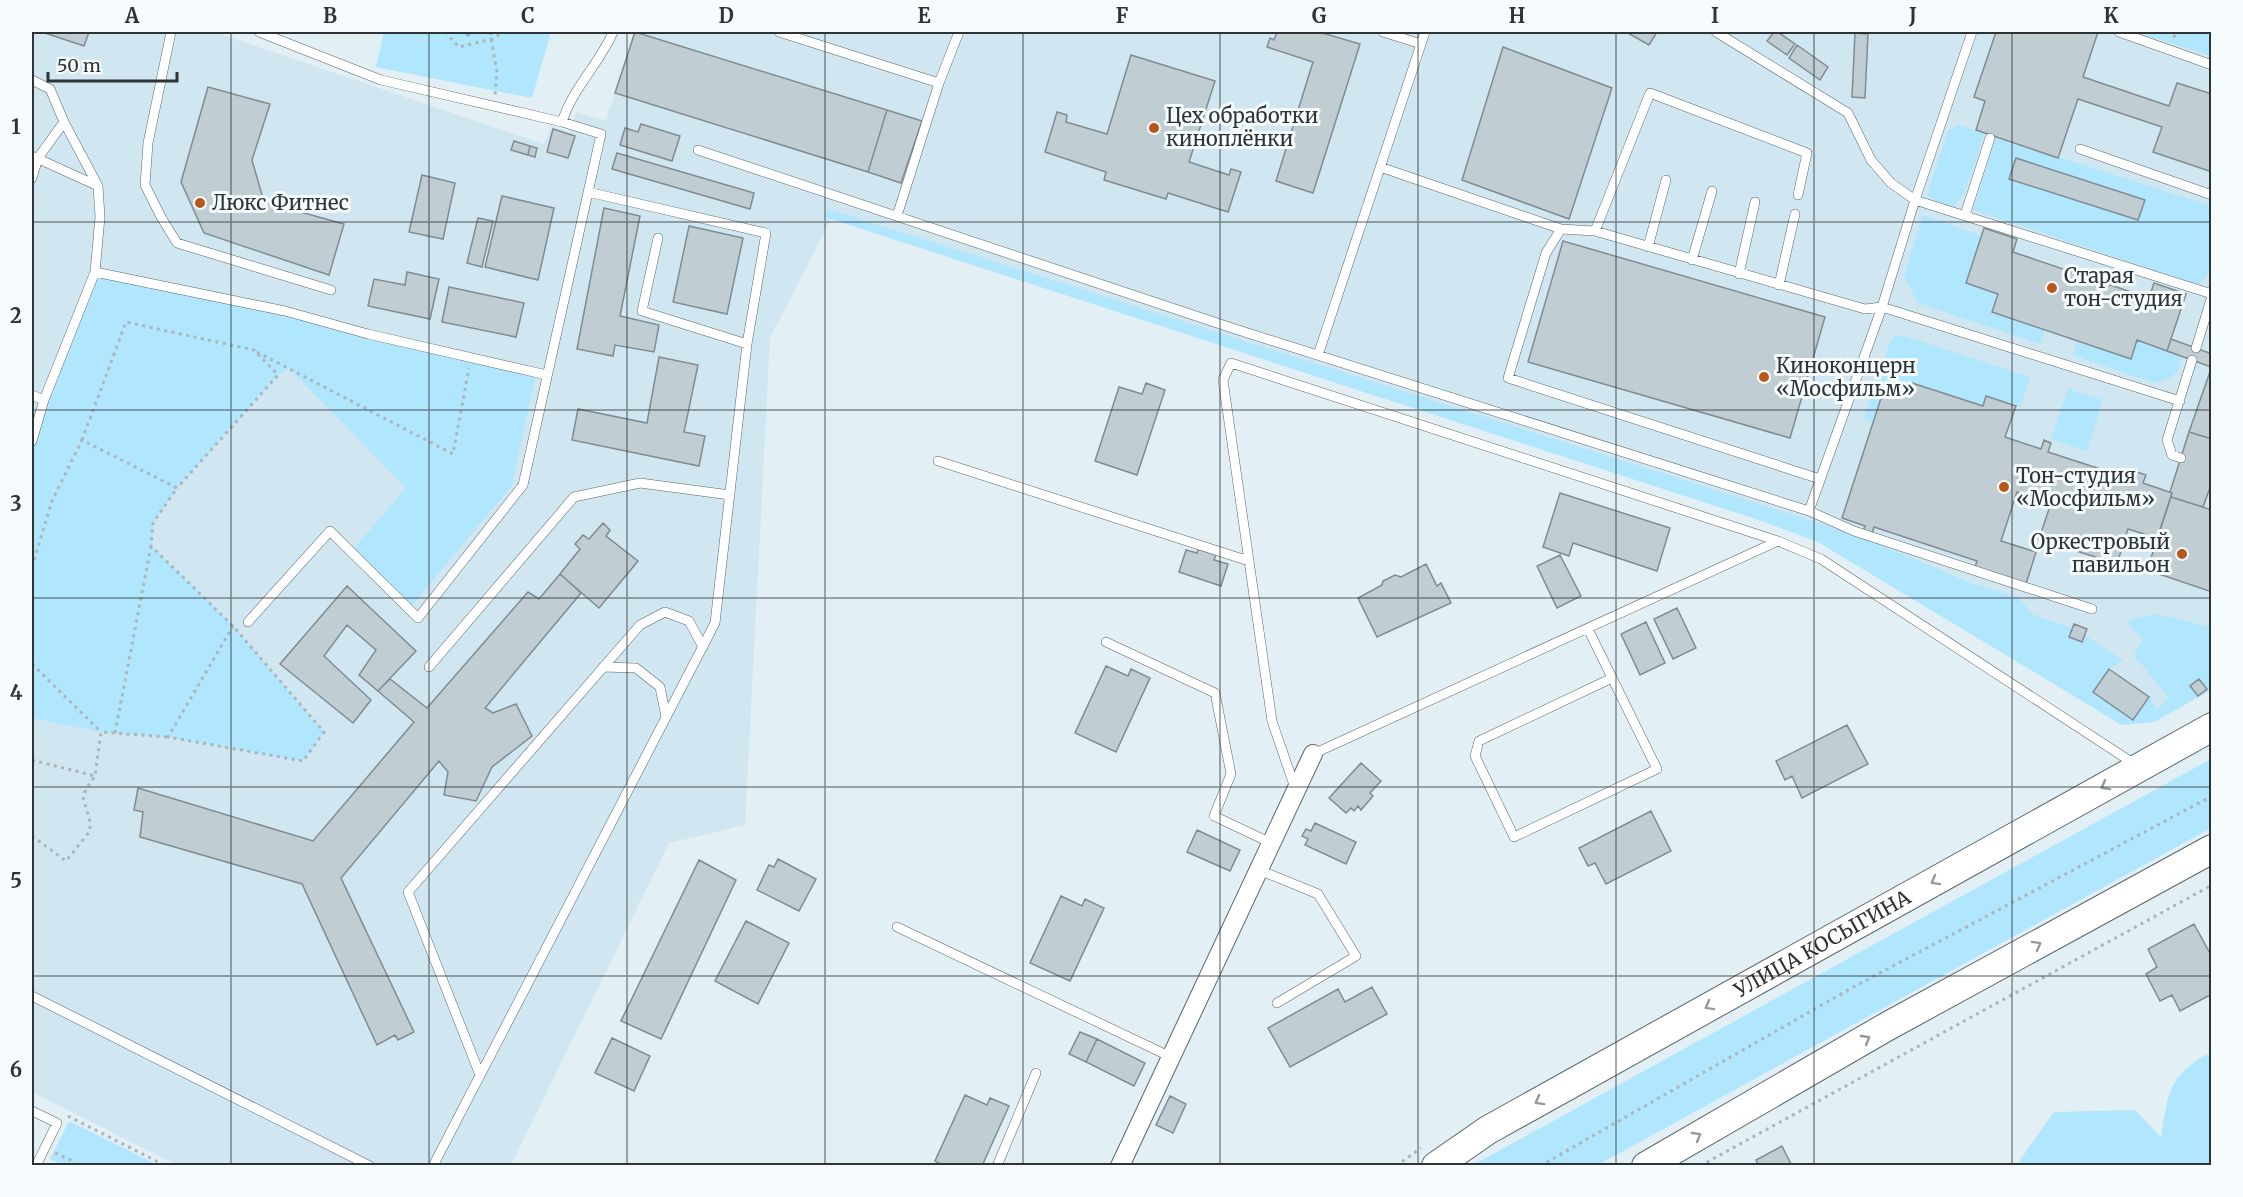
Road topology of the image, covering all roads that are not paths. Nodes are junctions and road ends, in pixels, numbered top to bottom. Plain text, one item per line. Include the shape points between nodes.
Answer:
1 (171, 32) edge
2 (260, 32) edge
3 (613, 32) edge
4 (779, 32) edge
5 (959, 32) edge
6 (1383, 32) edge
7 (1425, 32) edge
8 (1716, 32) edge
9 (1972, 32) edge
10 (2119, 32) edge
11 (1421, 44) junction
12 (2211, 65) edge
13 (32, 80) edge
14 (939, 83) junction
15 (64, 122) junction
16 (562, 122) junction
17 (1990, 138) dead end
18 (2080, 149) dead end
19 (698, 150) dead end
20 (35, 157) edge
21 (1380, 167) junction
22 (32, 178) edge
23 (1666, 180) dead end
24 (98, 186) junction
25 (1712, 191) dead end
26 (588, 192) junction
27 (1798, 195) dead end
28 (2211, 195) edge
29 (1915, 200) junction
30 (1755, 202) dead end
31 (1795, 214) dead end
32 (1965, 215) junction
33 (897, 216) junction
34 (1561, 229) junction
35 (1595, 231) junction
36 (658, 238) dead end
37 (1648, 247) junction
38 (1692, 260) junction
39 (95, 272) junction
40 (1739, 274) junction
41 (1779, 285) junction
42 (331, 290) dead end
43 (2211, 295) edge
44 (1882, 307) junction
45 (747, 344) junction
46 (2196, 348) dead end
47 (1318, 355) junction
48 (2192, 360) dead end
49 (548, 375) junction
50 (32, 395) edge
51 (44, 400) junction
52 (2180, 401) junction
53 (32, 441) edge
54 (2181, 458) dead end
55 (938, 460) dead end
56 (1820, 479) junction
57 (730, 495) junction
58 (1809, 511) junction
59 (1778, 541) junction
60 (1249, 561) junction
61 (2092, 609) dead end
62 (248, 622) dead end
63 (1587, 628) junction
64 (1106, 642) dead end
65 (703, 647) junction
66 (429, 667) dead end
67 (603, 667) junction
68 (1612, 678) junction
69 (666, 717) junction
70 (2211, 727) edge
71 (1313, 754) joint
72 (2139, 767) junction
73 (1296, 790) junction
74 (1271, 843) junction
75 (2211, 849) edge
76 (1259, 870) junction
77 (897, 927) dead end
78 (32, 996) edge
79 (1277, 1003) dead end
80 (1170, 1057) junction
81 (1036, 1073) dead end
82 (480, 1075) junction
83 (32, 1111) edge
84 (36, 1166) edge
85 (370, 1166) edge
86 (433, 1166) edge
87 (996, 1166) edge
88 (1120, 1166) edge
89 (1436, 1166) edge
90 (1646, 1166) edge

1 - 42 lane via 148,143 146,185 166,226 177,243
2 - 16 lane via 381,80
3 - 16 lane
4 - 14 lane
5 - 14 lane
6 - 11 lane
7 - 11 lane
8 - 29 lane via 1848,113 1871,160 1891,183
9 - 29 lane
10 - 12 lane
11 - 21 lane
13 - 15 lane via 50,89
14 - 33 lane
15 - 20 lane
15 - 24 lane
16 - 26 lane via 602,134
17 - 32 lane
18 - 28 lane
19 - 33 lane
20 - 22 lane
20 - 24 lane
21 - 34 lane
21 - 47 lane
23 - 37 lane
24 - 39 lane via 100,218
25 - 38 lane
26 - 45 lane via 766,232
26 - 49 lane
27 - 35 lane via 1807,153 1650,93
29 - 32 lane
29 - 44 lane
30 - 40 lane
31 - 41 lane
32 - 43 lane
33 - 47 lane
34 - 35 lane
34 - 56 lane via 1546,253 1508,378
35 - 37 lane
36 - 45 lane via 642,311
37 - 38 lane
38 - 40 lane
39 - 49 lane via 285,311
39 - 51 lane
40 - 41 lane
41 - 44 lane via 1865,309
43 - 46 lane
44 - 52 lane
44 - 56 lane
45 - 57 lane
47 - 58 lane
48 - 52 lane
49 - 62 lane via 523,485 418,618 330,531
50 - 51 lane
51 - 53 lane
52 - 54 lane via 2167,440 2172,455
55 - 60 lane
56 - 58 lane
57 - 65 lane via 715,623
57 - 66 lane via 640,483 574,497
58 - 61 lane via 1854,531
59 - 60 lane via 1232,363 1223,380
59 - 63 lane
59 - 72 lane via 1821,559
60 - 73 lane via 1272,721
63 - 68 lane
63 - 71 lane
64 - 74 lane via 1215,693 1231,774 1214,816
65 - 67 lane via 689,621 665,612 640,625
65 - 69 lane
67 - 69 lane via 636,668 660,687
67 - 82 lane via 408,892
68 - 68 lane via 1657,769 1514,837 1475,756 1479,741
69 - 82 lane
70 - 72 main road, УЛИЦА КОСЫГИНА
71 - 73 street
72 -> 89 main road, УЛИЦА КОСЫГИНА via 1488,1130
73 - 74 street
74 - 76 street
90 -> 75 main road via 1888,1026
76 - 79 lane via 1318,894 1356,956
76 - 80 street
77 - 80 lane
78 - 85 lane
80 - 88 street
81 - 87 lane
82 - 86 lane
83 - 84 lane via 57,1123

